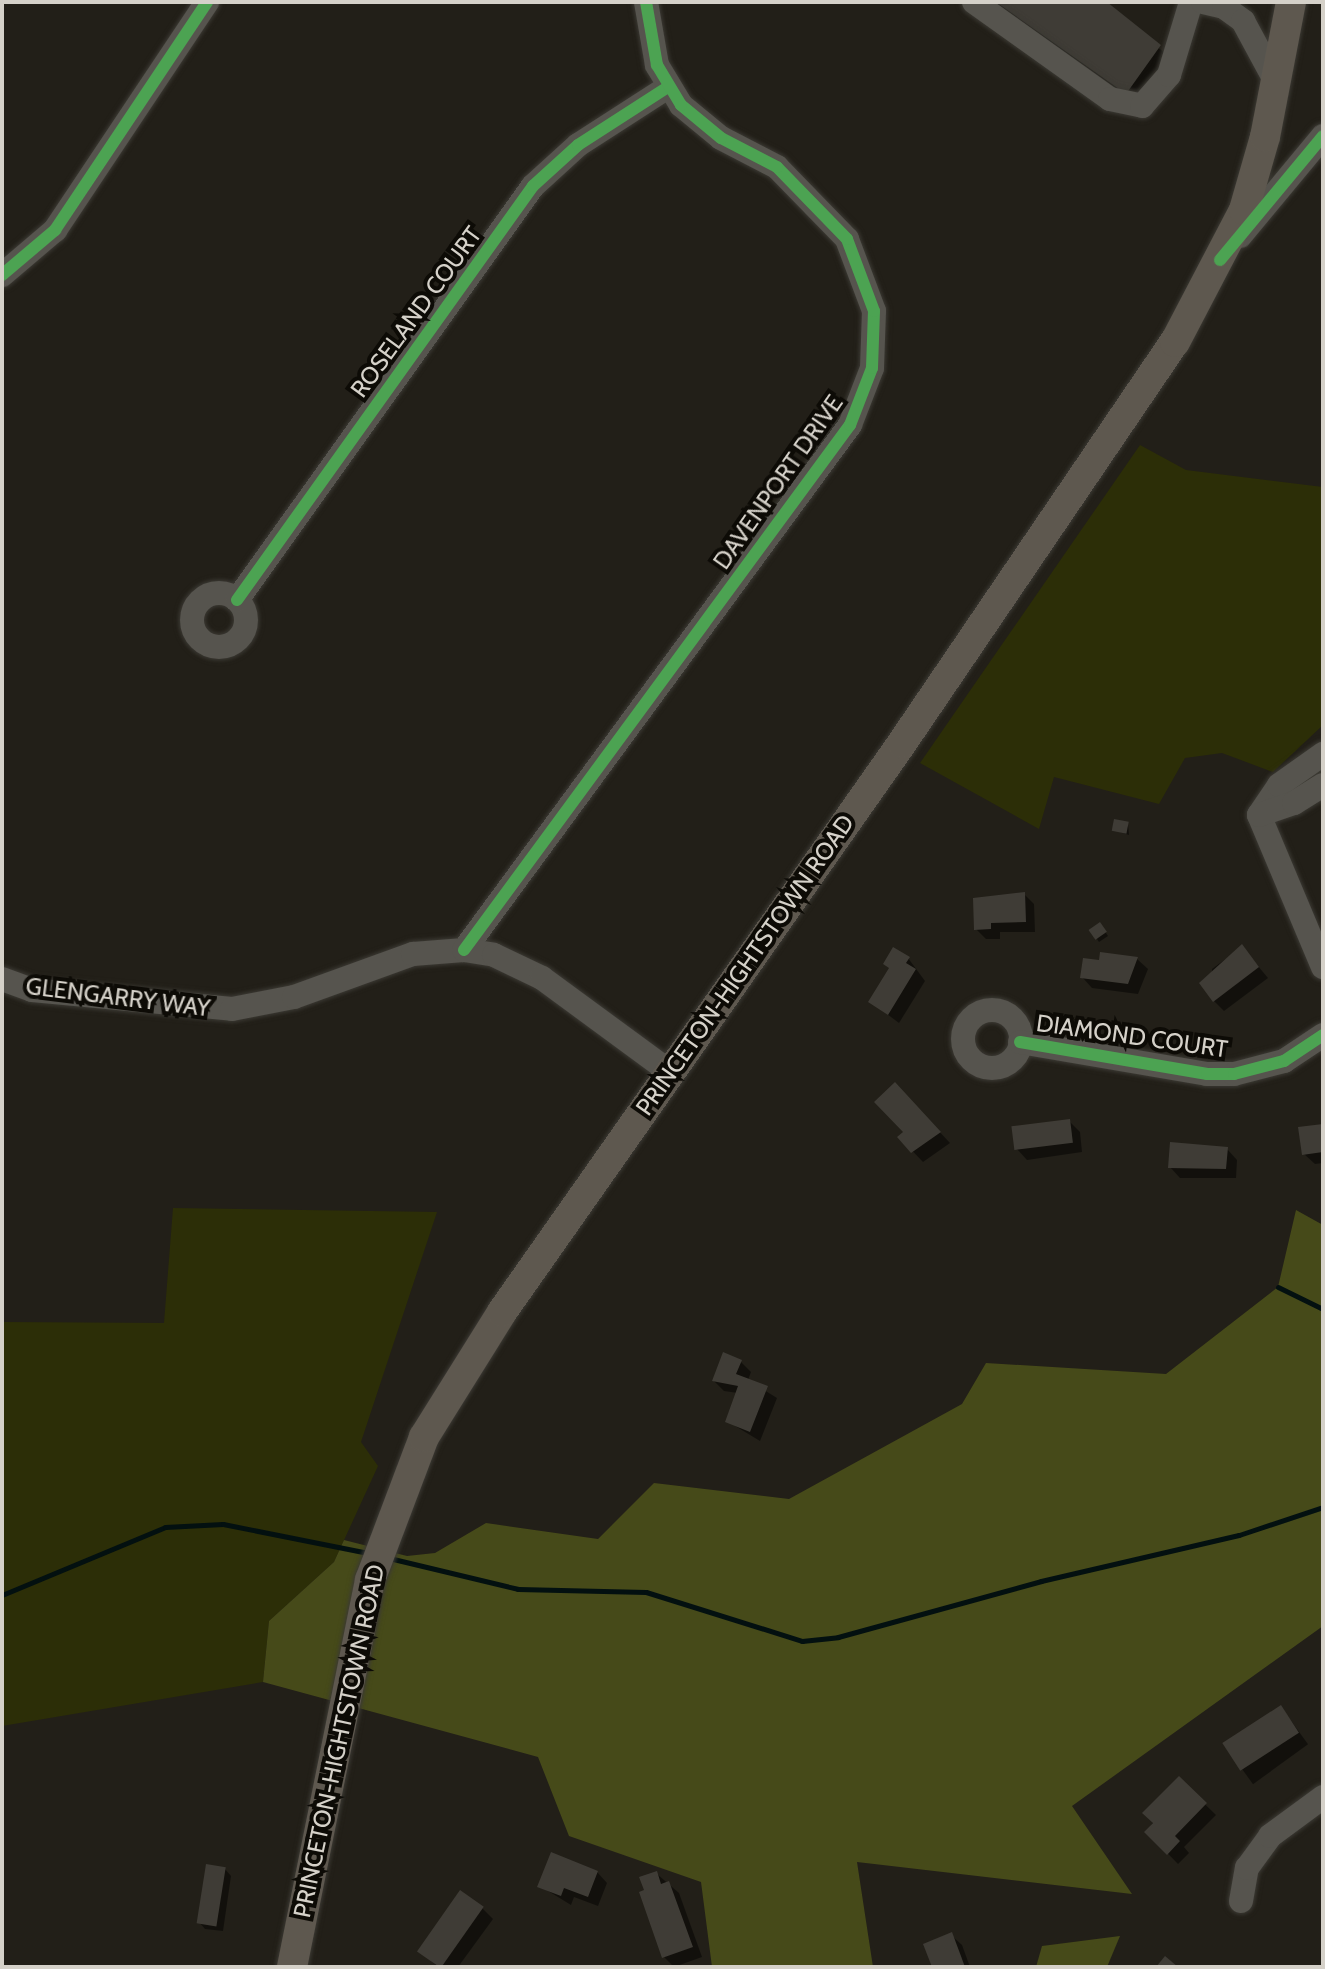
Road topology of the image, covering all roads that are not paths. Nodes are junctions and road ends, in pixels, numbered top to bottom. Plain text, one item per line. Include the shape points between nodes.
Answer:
1 (207, 2) edge
2 (646, 2) edge
3 (974, 2) edge
4 (1191, 2) edge
5 (1291, 2) edge
6 (1221, 4) edge
7 (1276, 82) junction
8 (668, 87) junction
9 (1323, 136) edge
10 (1220, 260) junction
11 (2, 275) edge
12 (237, 600) dead end
13 (1323, 754) edge
14 (1323, 785) edge
15 (1259, 815) junction
16 (464, 950) junction
17 (1323, 967) edge
18 (2, 979) edge
19 (1323, 1035) edge
20 (1020, 1042) dead end
21 (670, 1072) junction
22 (1323, 1797) edge
23 (1241, 1901) dead end
24 (292, 1967) edge

1 - 11 street via 55,230
2 - 8 street, DAVENPORT DRIVE via 649,43
3 - 4 street via 1110,99 1142,106 1169,75
5 - 7 main road, PRINCETON-HIGHTSTOWN ROAD
6 - 7 street via 1243,21
7 - 10 main road, PRINCETON-HIGHTSTOWN ROAD via 1244,210
8 - 12 street, ROSELAND COURT via 578,145 533,186
8 - 16 street, DAVENPORT DRIVE via 700,123 777,167 847,239 872,300 872,368 850,425
9 - 10 street
10 - 21 main road, PRINCETON-HIGHTSTOWN ROAD via 1175,342 1060,512
13 - 15 street via 1279,785
14 - 15 street
15 - 17 street
16 - 18 street, GLENGARRY WAY via 413,954 294,997 232,1009 32,990
16 - 21 street, GLENGARRY WAY via 494,955 542,978
19 - 20 street, DIAMOND COURT via 1284,1061 1234,1074
21 - 24 main road, PRINCETON-HIGHTSTOWN ROAD via 452,1387 424,1437 370,1580
22 - 23 street via 1270,1836 1247,1868

